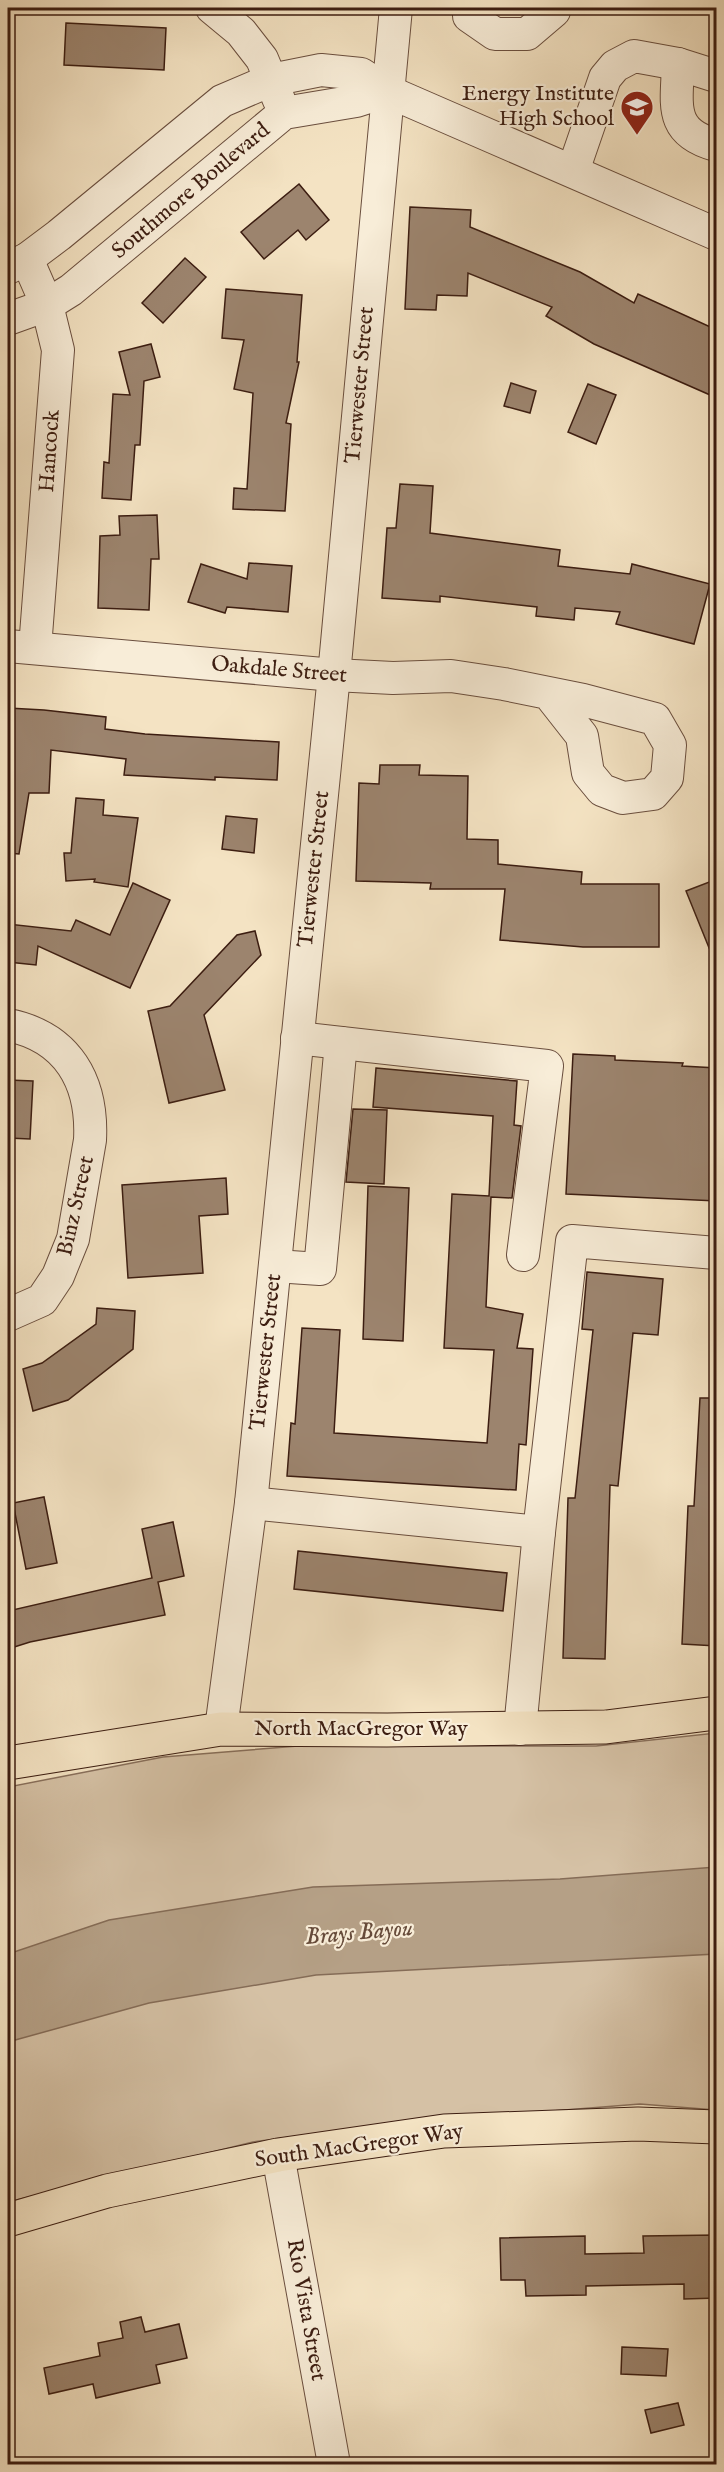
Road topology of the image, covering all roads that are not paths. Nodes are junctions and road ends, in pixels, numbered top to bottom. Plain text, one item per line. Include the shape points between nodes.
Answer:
1 (212, 8) edge
2 (396, 8) edge
3 (469, 8) edge
4 (554, 8) edge
5 (678, 64) junction
6 (717, 76) edge
7 (271, 80) junction
8 (387, 91) junction
9 (284, 113) junction
10 (717, 145) edge
11 (573, 171) junction
12 (717, 234) edge
13 (17, 263) edge
14 (47, 306) junction
15 (8, 319) edge
16 (21, 647) edge
17 (334, 675) junction
18 (549, 694) dead end
19 (8, 1025) edge
20 (297, 1038) junction
21 (342, 1043) junction
22 (717, 1253) edge
23 (523, 1255) dead end
24 (275, 1266) junction
25 (8, 1315) edge
26 (251, 1503) junction
27 (539, 1532) junction
28 (717, 1713) edge
29 (221, 1729) junction
30 (520, 1729) junction
31 (8, 1763) edge
32 (717, 2127) edge
33 (278, 2155) junction
34 (8, 2220) edge
35 (334, 2464) edge

1 - 7 street via 241,32 262,59
2 - 8 street, Tierwester Street
3 - 4 street via 469,16 495,34 527,34
5 - 6 street
5 - 10 street via 677,116 687,131
5 - 11 street via 634,56 615,66 604,78
7 - 8 street, Southmore Boulevard via 321,70 361,74
7 - 9 street
7 - 13 street, Southmore Boulevard via 222,100 59,235
8 - 9 street, Southmore Boulevard
8 - 11 street, Southmore Boulevard
8 - 17 street, Tierwester Street
9 - 14 street, Southmore Boulevard
11 - 12 street, Southmore Boulevard
13 - 14 street, Hancock
14 - 15 street, Southmore Boulevard
14 - 16 street, Hancock via 58,350
16 - 17 street, Oakdale Street
17 - 18 street, Oakdale Street via 451,676
17 - 20 street, Tierwester Street
19 - 25 street, Binz Street via 42,1037 64,1051 89,1100 90,1140 73,1239 58,1276 42,1300
20 - 21 street
20 - 24 street, Tierwester Street
21 - 23 street via 547,1066
21 - 24 street via 320,1269
22 - 27 street via 572,1241
24 - 26 street, Tierwester Street
26 - 27 street
26 - 29 street, Tierwester Street
27 - 30 street
28 - 30 main road, North MacGregor Way via 606,1727
29 - 30 main road, North MacGregor Way
29 - 31 main road, North MacGregor Way
32 - 33 main road, South MacGregor Way via 638,2124 444,2131
33 - 34 main road, South MacGregor Way via 107,2191
33 - 35 street, Rio Vista Street

